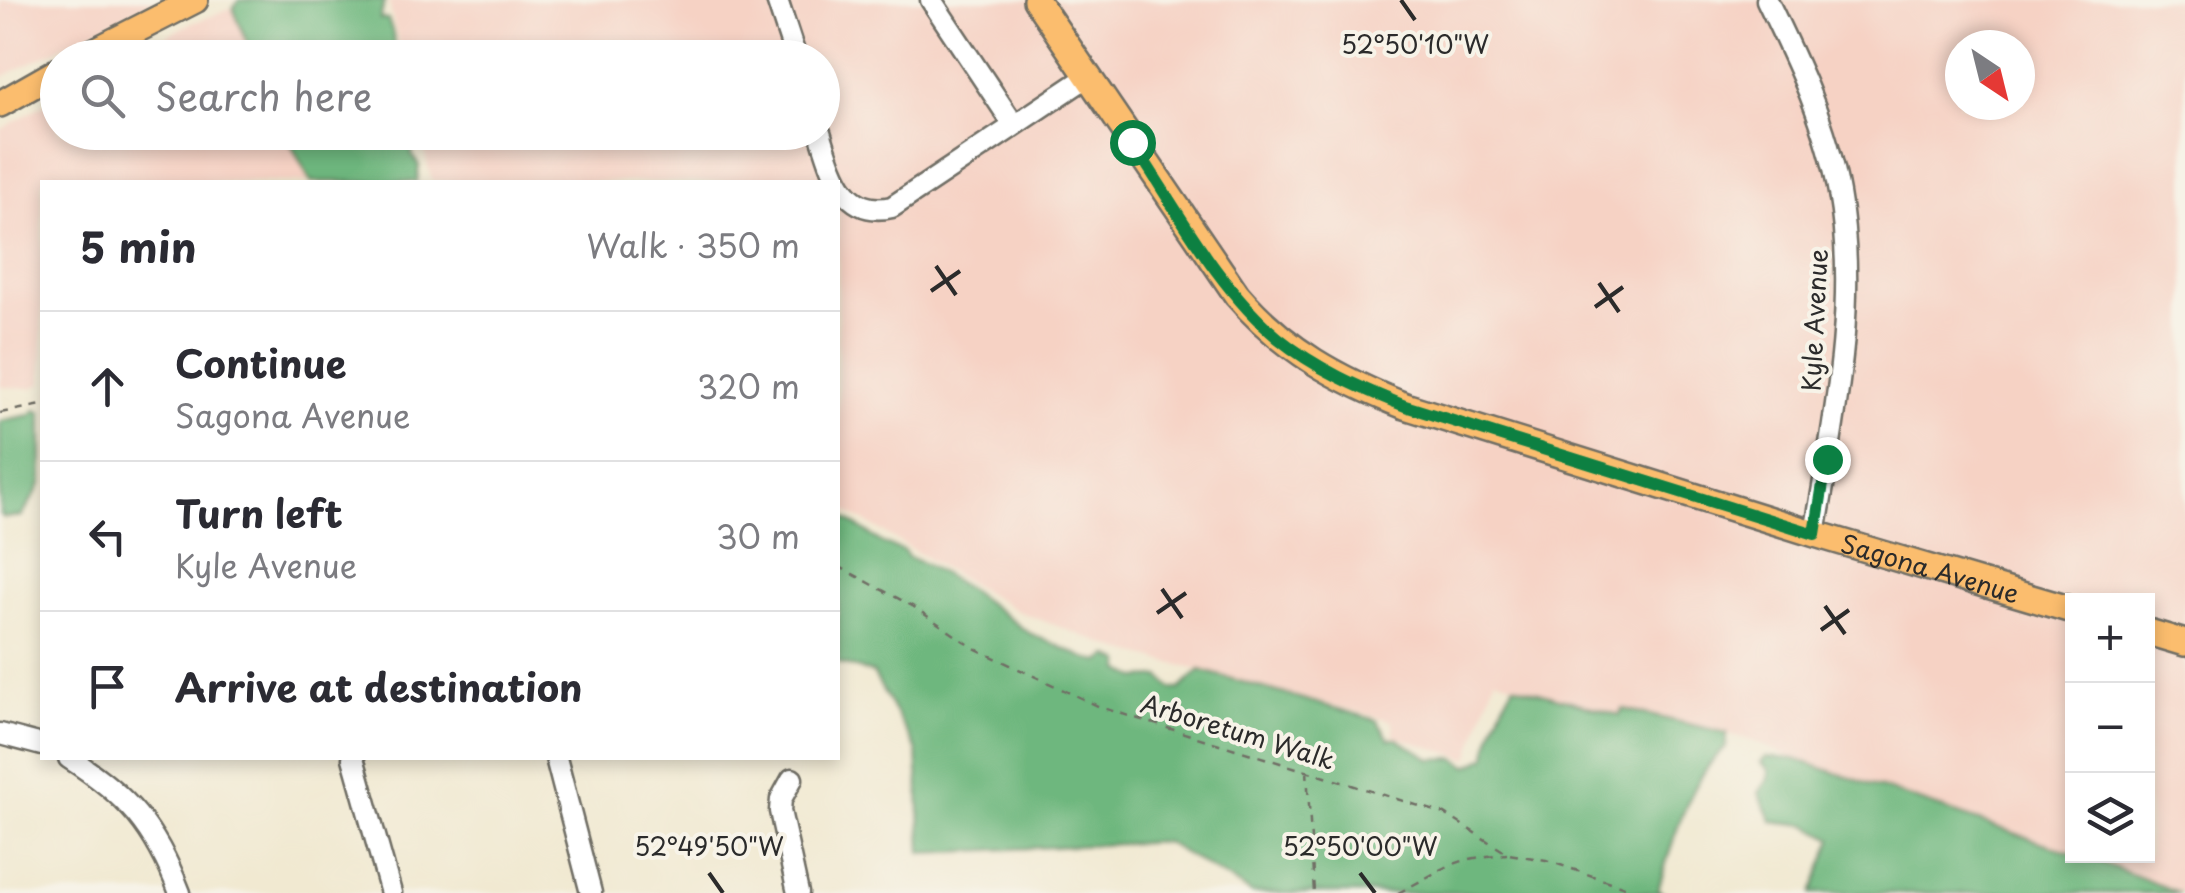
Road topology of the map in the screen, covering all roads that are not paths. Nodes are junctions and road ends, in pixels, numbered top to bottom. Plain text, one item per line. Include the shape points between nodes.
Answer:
1 (195, 0) edge
2 (777, 0) edge
3 (931, 0) edge
4 (1036, 0) edge
5 (1767, 0) edge
6 (116, 40) edge
7 (790, 40) edge
8 (1087, 77) junction
9 (40, 81) edge
10 (0, 104) edge
11 (1014, 125) junction
12 (826, 150) edge
13 (839, 180) edge
14 (840, 183) edge
15 (1815, 534) junction
16 (2065, 608) edge
17 (2155, 634) edge
18 (2185, 643) edge
19 (0, 734) edge
20 (40, 744) edge
21 (71, 760) edge
22 (354, 760) edge
23 (557, 760) edge
24 (792, 779) dead end
25 (180, 893) edge
26 (392, 893) edge
27 (591, 893) edge
28 (798, 893) edge

1 - 6 main road
2 - 7 street
3 - 11 street
4 - 8 main road, Sagona Avenue
5 - 15 street, Kyle Avenue via 1814,103 1840,196 1845,302
8 - 11 street
8 - 15 main road, Sagona Avenue via 1237,296 1297,352 1405,406
9 - 10 main road
11 - 14 street via 892,206 860,206
12 - 13 street
15 - 16 main road, Sagona Avenue
17 - 18 main road
19 - 20 street
21 - 25 street via 108,783 143,820
22 - 26 street
23 - 27 street
24 - 28 street via 780,810

